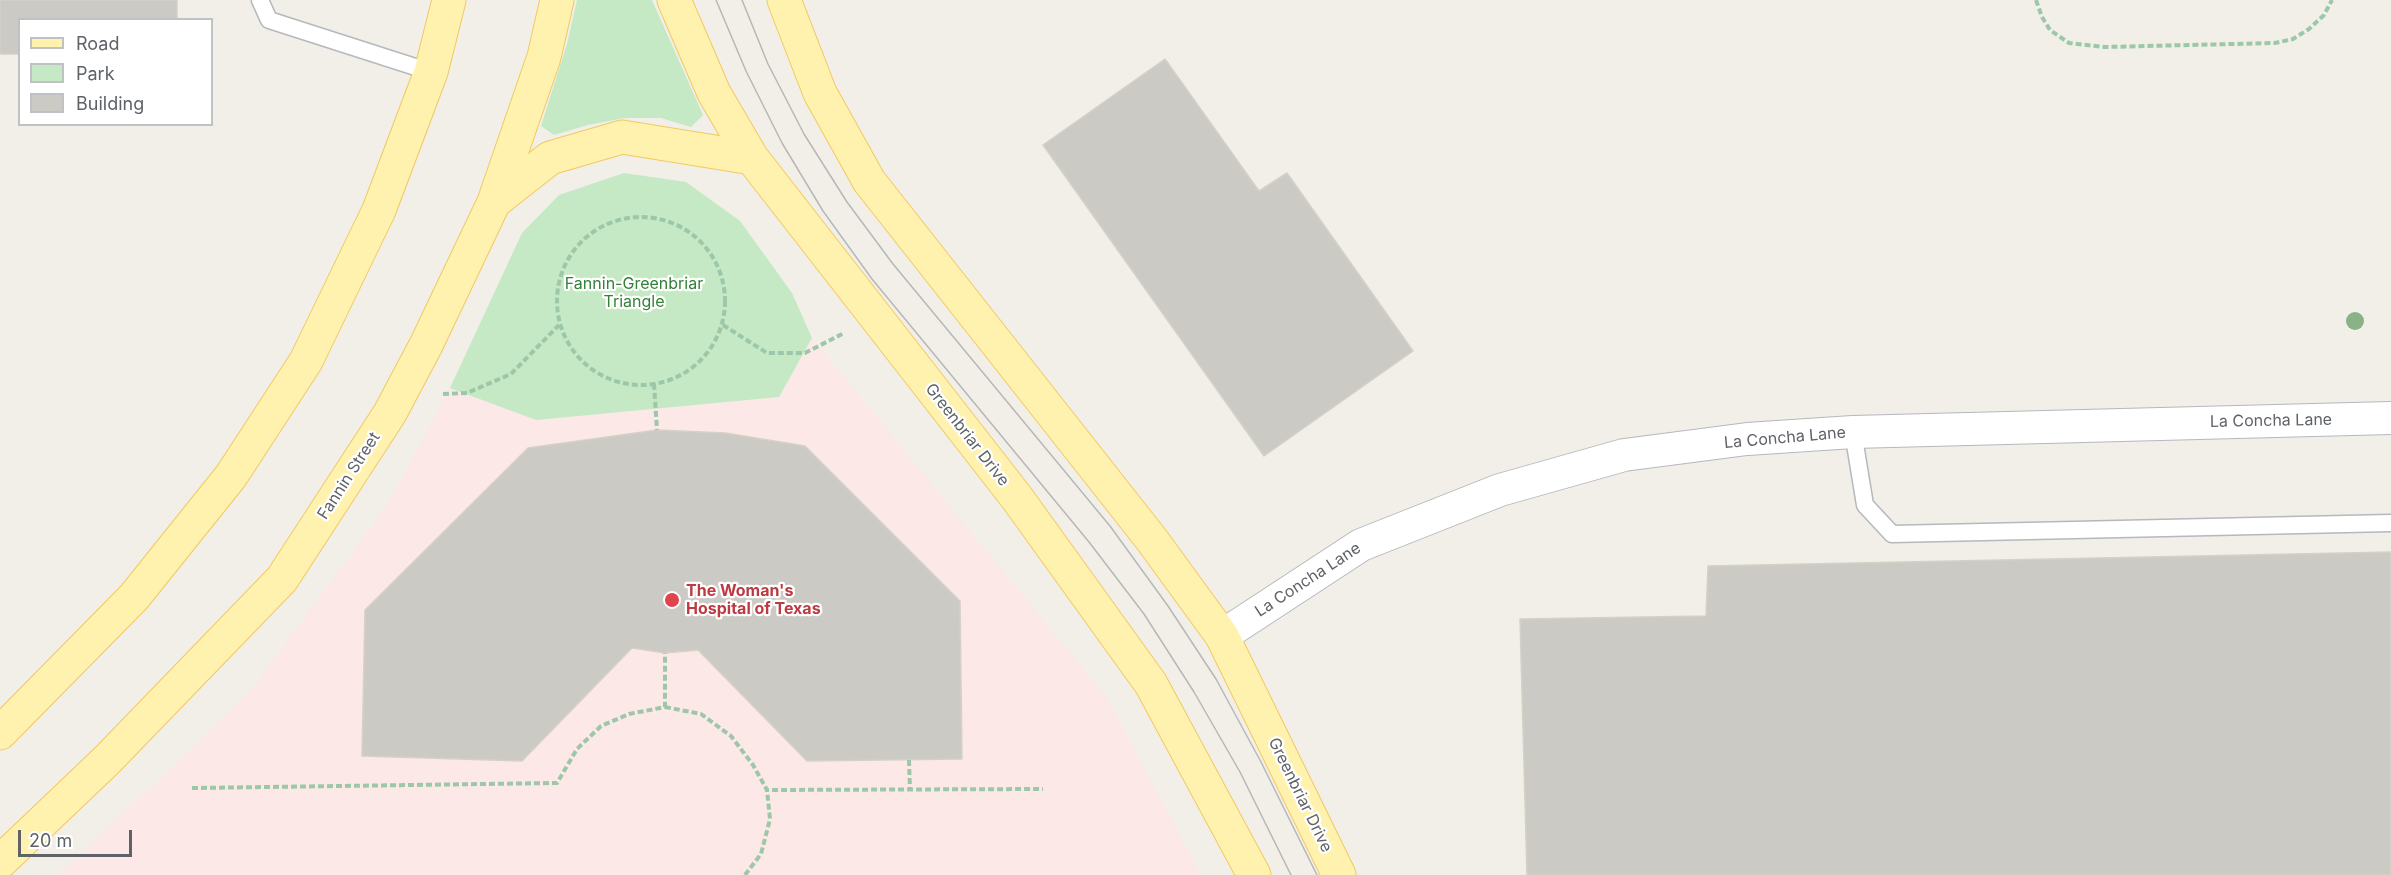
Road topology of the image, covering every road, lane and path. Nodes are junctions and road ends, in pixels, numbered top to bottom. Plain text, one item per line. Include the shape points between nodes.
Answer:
1 (260, 0) edge
2 (448, 0) edge
3 (557, 0) edge
4 (674, 0) edge
5 (784, 0) edge
6 (2036, 0) edge
7 (2332, 0) edge
8 (431, 72) junction
9 (752, 158) junction
10 (495, 202) junction
11 (873, 314) junction
12 (559, 325) junction
13 (723, 325) junction
14 (654, 384) junction
15 (443, 394) dead end
16 (2391, 418) edge
17 (657, 430) dead end
18 (1854, 432) junction
19 (2391, 523) edge
20 (1222, 636) junction
21 (665, 653) dead end
22 (665, 707) junction
23 (0, 733) edge
24 (909, 760) dead end
25 (192, 788) dead end
26 (1043, 789) dead end
27 (767, 790) junction
28 (910, 790) junction
29 (0, 862) edge
30 (745, 875) edge
31 (1254, 875) edge
32 (1339, 875) edge

1 - 8 lane via 269,20
2 - 8 main road
3 - 10 main road, Fannin Street via 544,57
4 - 9 main road, Greenbriar Drive via 714,93
5 - 20 main road, Greenbriar Drive via 820,93 869,181 1152,540
6 - 7 path via 2050,30 2069,43 2105,47 2275,43 2293,39 2309,29 2324,15
8 - 23 main road via 379,210 299,371 231,476 134,597
9 - 10 main road via 622,137 549,158
9 - 11 main road, Greenbriar Drive
10 - 29 main road, Fannin Street via 390,413 282,579 107,760
11 - 13 path via 805,352 767,353
11 - 31 main road, Greenbriar Drive via 1017,498 1151,684
12 - 13 path via 558,284 566,262 592,232 630,217 651,217 679,225 700,240 717,264 726,300
12 - 14 path via 573,351 604,377 633,385
12 - 15 path via 511,374 467,393
13 - 14 path via 713,346 693,368
14 - 17 path
16 - 18 street, La Concha Lane
18 - 19 lane via 1865,506 1892,534
18 - 20 street, La Concha Lane via 1747,439 1624,455 1500,490 1360,545
20 - 32 main road, Greenbriar Drive
21 - 22 path
22 - 25 path via 629,714 601,726 577,749 556,783
22 - 27 path via 701,714 731,736
24 - 28 path
26 - 28 path
27 - 28 path
27 - 30 path via 770,819 761,854

